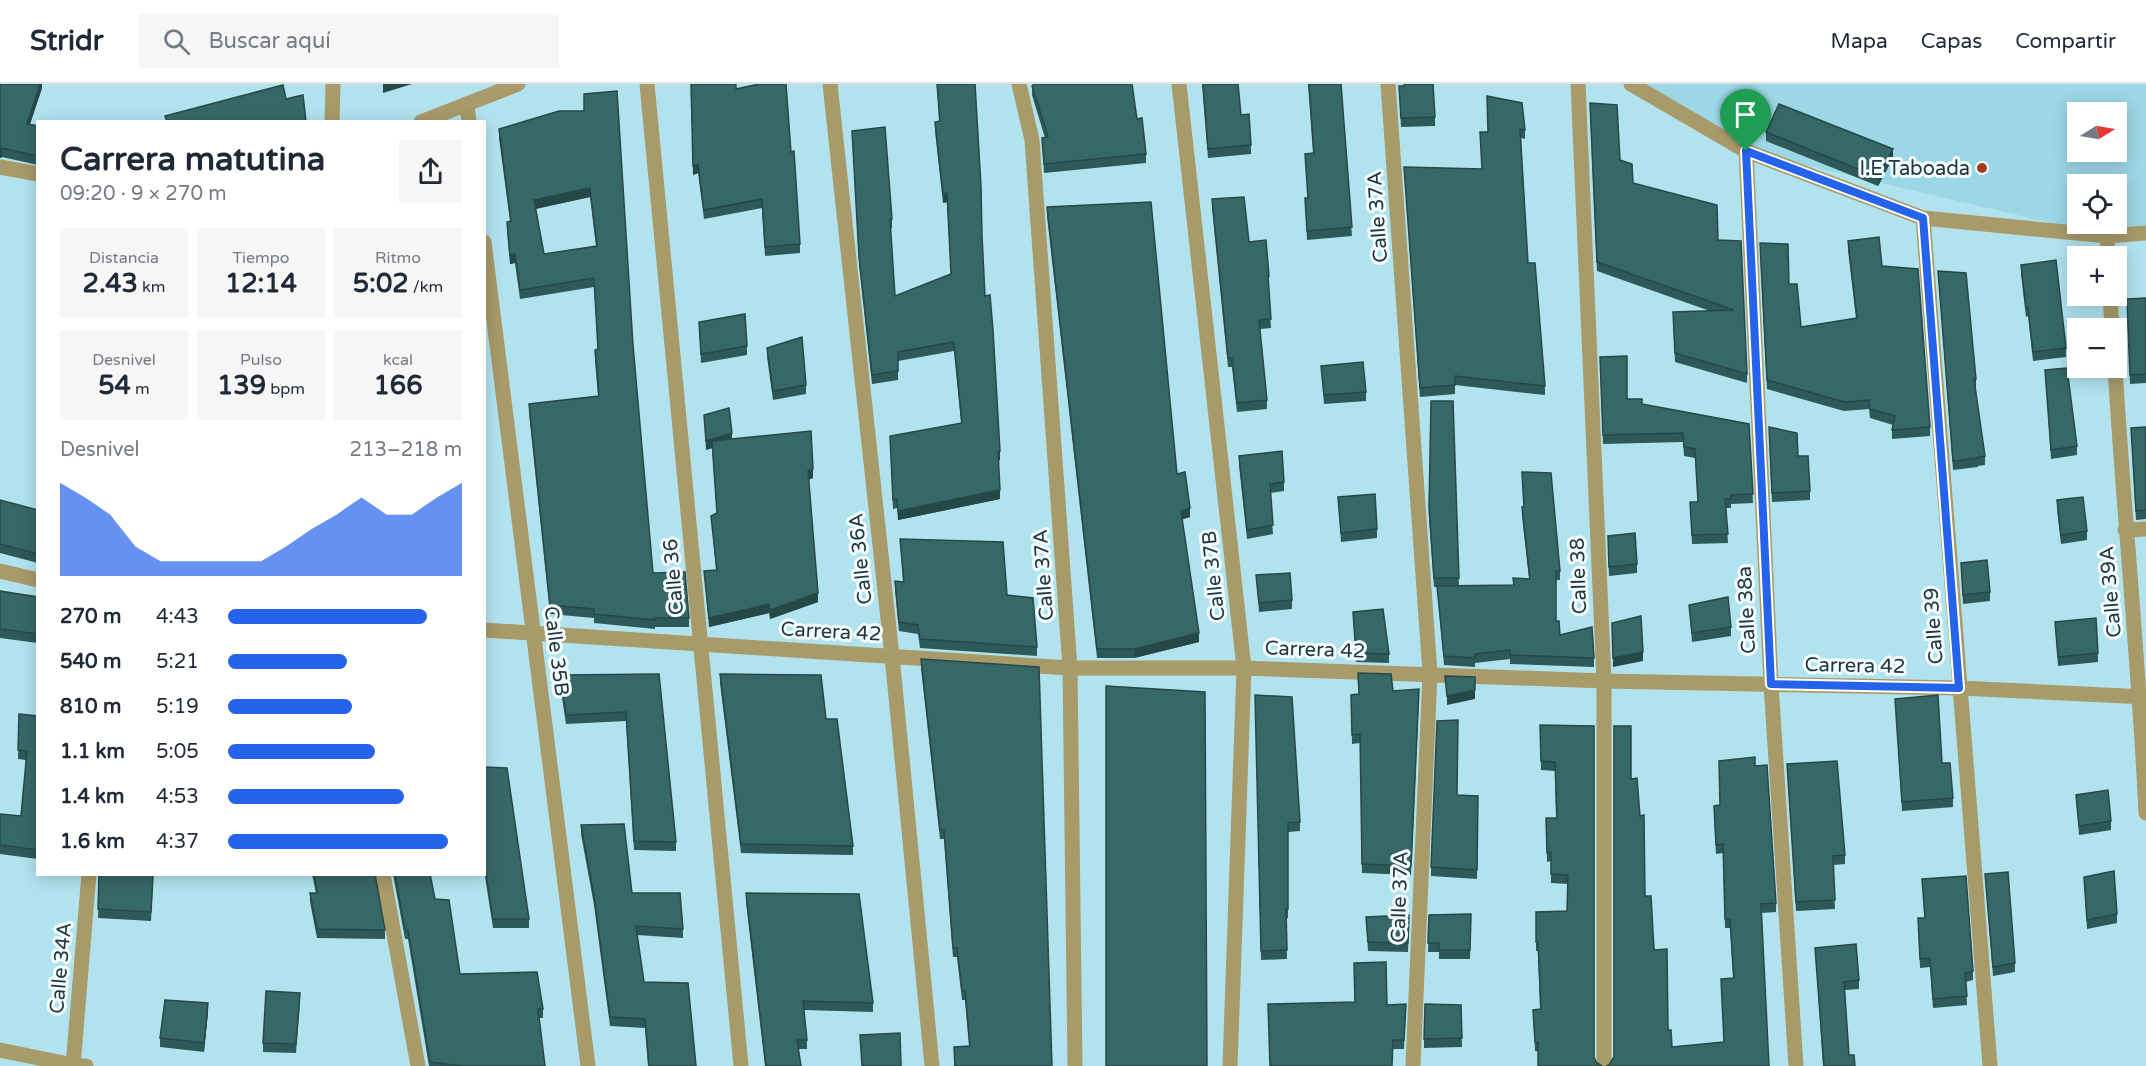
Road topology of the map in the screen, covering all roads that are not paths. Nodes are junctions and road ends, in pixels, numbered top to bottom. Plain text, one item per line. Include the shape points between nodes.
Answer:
1 (333, 84) edge
2 (518, 84) edge
3 (646, 84) edge
4 (830, 84) edge
5 (1019, 84) edge
6 (1179, 84) edge
7 (1388, 84) edge
8 (1578, 84) edge
9 (1631, 84) edge
10 (467, 104) junction
11 (332, 120) edge
12 (426, 120) edge
13 (469, 120) edge
14 (1746, 151) junction
15 (0, 167) edge
16 (36, 174) edge
17 (1923, 218) junction
18 (2146, 233) edge
19 (2106, 236) junction
20 (2107, 246) edge
21 (486, 258) edge
22 (2116, 378) edge
23 (2146, 529) edge
24 (2125, 530) junction
25 (0, 571) edge
26 (36, 580) edge
27 (486, 630) edge
28 (534, 632) junction
29 (700, 644) junction
30 (892, 656) junction
31 (1070, 668) junction
32 (1244, 668) junction
33 (1430, 673) junction
34 (1604, 681) junction
35 (1771, 684) junction
36 (1959, 688) junction
37 (2143, 697) edge
38 (2146, 813) edge
39 (89, 876) edge
40 (383, 876) edge
41 (0, 1050) edge
42 (78, 1066) edge
43 (418, 1066) edge
44 (588, 1066) edge
45 (741, 1066) edge
46 (932, 1066) edge
47 (1075, 1066) edge
48 (1230, 1066) edge
49 (1413, 1066) edge
50 (1604, 1066) edge
51 (1796, 1066) edge
52 (1990, 1066) edge

1 - 11 street
2 - 10 street
3 - 29 street, Calle 36
4 - 30 street, Calle 36A
5 - 31 street, Calle 37A via 1032,140
6 - 32 street, Calle 37B
7 - 33 street, Calle 37A
8 - 34 street, Calle 38
9 - 14 street
10 - 12 street
10 - 13 street
14 - 17 street
14 - 35 street, Calle 38a
15 - 16 street
17 - 19 street
17 - 36 street, Calle 39
18 - 19 street
19 - 20 street
21 - 28 street, Calle 35B
22 - 24 street, Calle 39A
23 - 24 street
24 - 37 street, Calle 39A
25 - 26 street
27 - 28 street, Carrera 42
28 - 29 street, Carrera 42
28 - 44 street, Calle 35B
29 - 30 street, Carrera 42
29 - 45 street, Calle 36
30 - 31 street, Carrera 42
30 - 46 street, Calle 36A
31 - 32 street, Carrera 42
31 - 47 street, Calle 37A
32 - 33 street, Carrera 42
32 - 48 street, Calle 37B
33 - 34 street, Carrera 42
33 - 49 street, Calle 37A
34 - 35 street, Carrera 42
34 - 50 street, Calle 38
35 - 36 street, Carrera 42
35 - 51 street, Calle 38a
36 - 37 street, Carrera 42
36 - 52 street, Calle 39
37 - 38 street, Calle 39A
39 - 42 street, Calle 34A
40 - 43 street
41 - 42 street

